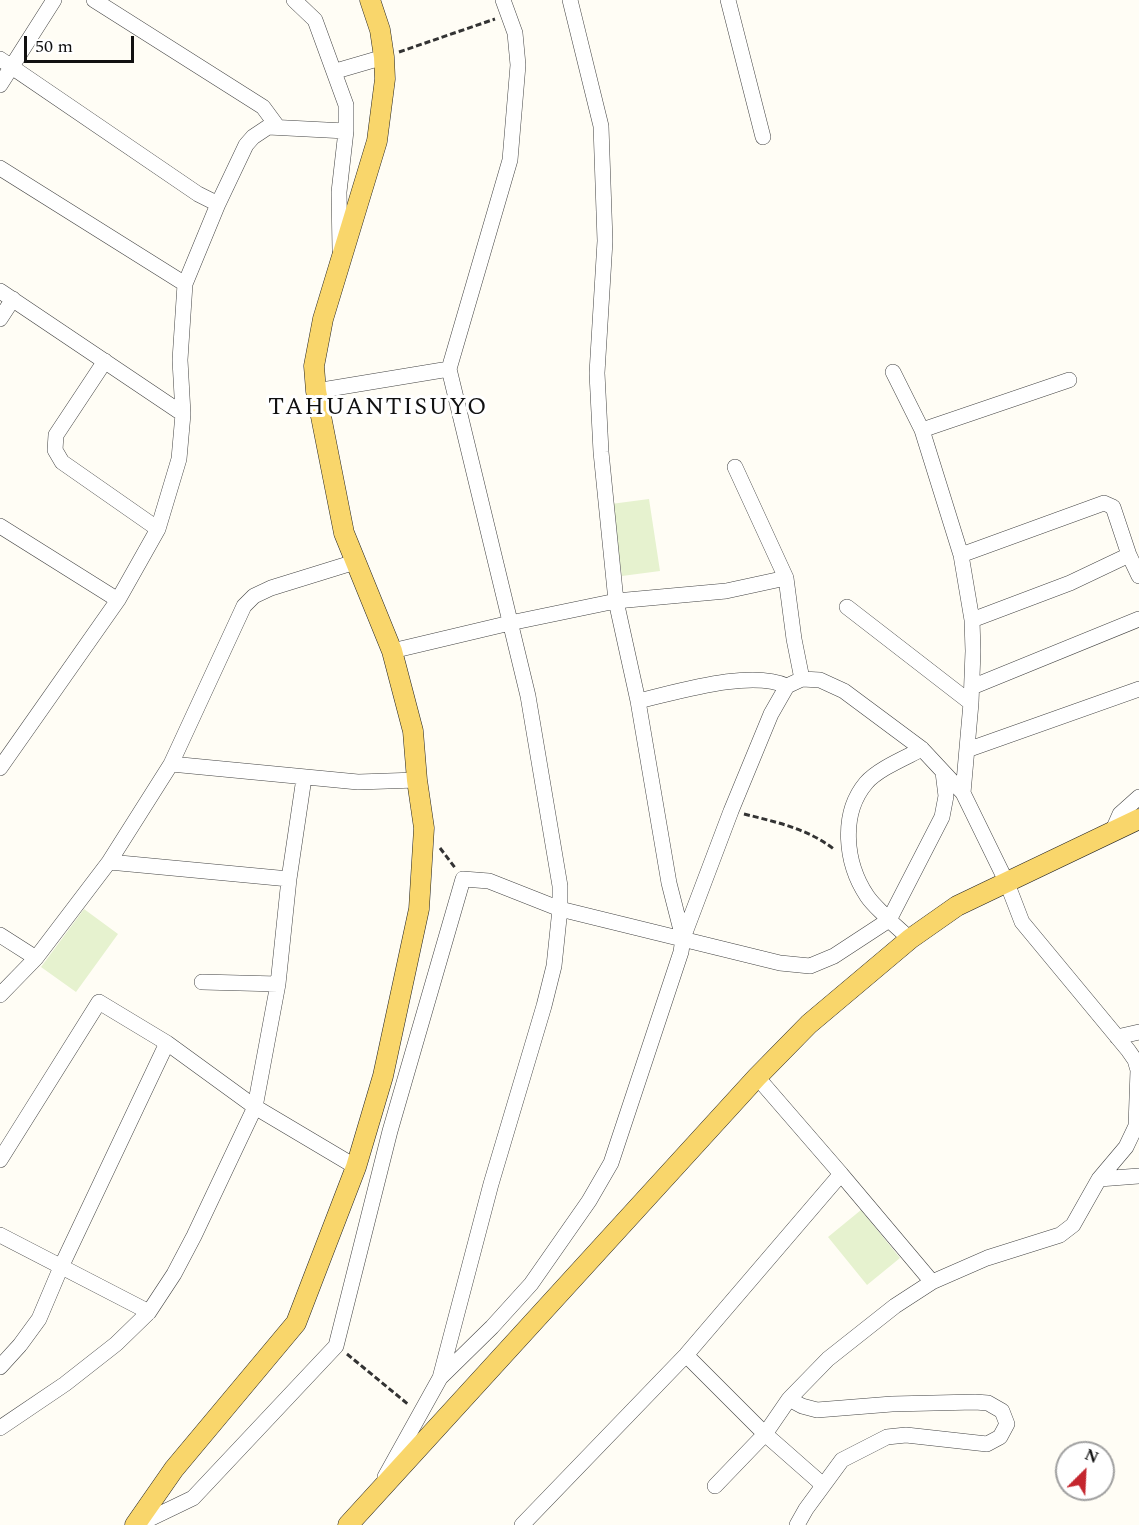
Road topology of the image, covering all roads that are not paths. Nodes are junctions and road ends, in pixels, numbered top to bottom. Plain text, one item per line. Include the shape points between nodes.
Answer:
1 (54, 0) edge
2 (94, 0) edge
3 (294, 0) edge
4 (370, 0) edge
5 (503, 0) edge
6 (570, 0) edge
7 (728, 0) edge
8 (384, 57) junction
9 (6, 63) edge
10 (336, 71) junction
11 (0, 85) edge
12 (277, 126) junction
13 (346, 132) junction
14 (763, 137) dead end
15 (0, 168) edge
16 (218, 204) junction
17 (340, 256) junction
18 (184, 284) junction
19 (6, 295) edge
20 (0, 319) edge
21 (105, 361) junction
22 (449, 369) junction
23 (893, 372) dead end
24 (1069, 380) dead end
25 (316, 391) junction
26 (183, 414) junction
27 (922, 430) junction
28 (735, 467) dead end
29 (0, 526) edge
30 (158, 529) junction
31 (961, 555) junction
32 (1129, 555) junction
33 (355, 562) junction
34 (1139, 576) edge
35 (786, 578) junction
36 (118, 600) junction
37 (616, 602) junction
38 (847, 607) dead end
39 (972, 620) junction
40 (1139, 620) edge
41 (510, 623) junction
42 (392, 651) junction
43 (802, 679) junction
44 (787, 686) junction
45 (972, 687) junction
46 (1139, 689) edge
47 (638, 701) junction
48 (971, 703) junction
49 (922, 749) junction
50 (967, 750) junction
51 (171, 764) junction
52 (0, 768) edge
53 (943, 772) junction
54 (304, 778) junction
55 (417, 780) junction
56 (963, 793) junction
57 (1139, 797) edge
58 (1137, 823) edge
59 (1113, 830) junction
60 (109, 862) junction
61 (289, 879) junction
62 (1007, 883) junction
63 (560, 909) junction
64 (889, 920) junction
65 (0, 935) edge
66 (683, 938) junction
67 (910, 939) junction
68 (36, 958) junction
69 (202, 982) dead end
70 (278, 984) junction
71 (0, 995) edge
72 (1139, 1032) edge
73 (1117, 1037) junction
74 (167, 1042) junction
75 (1137, 1060) edge
76 (757, 1077) junction
77 (255, 1107) junction
78 (0, 1160) edge
79 (357, 1167) junction
80 (842, 1174) junction
81 (1139, 1176) edge
82 (1099, 1179) junction
83 (0, 1235) edge
84 (61, 1267) junction
85 (932, 1282) junction
86 (149, 1312) junction
87 (686, 1355) junction
88 (0, 1367) edge
89 (440, 1378) junction
90 (789, 1399) junction
91 (0, 1428) edge
92 (765, 1434) junction
93 (823, 1485) junction
94 (715, 1486) dead end
95 (372, 1501) junction
96 (136, 1525) edge
97 (348, 1525) edge
98 (522, 1525) edge
99 (797, 1525) edge

1 - 9 street
2 - 12 street via 264,107
3 - 10 street via 315,20
4 - 8 main road
5 - 22 street via 515,33 518,65 510,160
6 - 37 street via 601,126 605,241 597,373
7 - 14 street
8 - 10 street
8 - 17 main road via 377,141
9 - 11 street
9 - 16 street
10 - 13 street via 346,105
12 - 13 street
12 - 16 street via 260,131 246,145
13 - 17 street via 339,192
15 - 18 street
16 - 18 street
17 - 25 main road via 314,366
18 - 26 street via 180,360
19 - 20 street
19 - 21 street
21 - 26 street
21 - 30 street via 56,435 55,450 62,462
22 - 25 street
22 - 41 street
23 - 27 street
24 - 27 street
25 - 33 main road via 344,533
26 - 30 street via 179,459
27 - 31 street
28 - 35 street
29 - 36 street
30 - 36 street
31 - 32 street via 1104,503 1113,507
31 - 39 street
32 - 34 street
32 - 39 street via 1070,583
33 - 42 main road
33 - 51 street via 271,588 244,606
35 - 37 street via 726,591
35 - 43 street
36 - 52 street
37 - 41 street
37 - 47 street
38 - 48 street
39 - 45 street
40 - 45 street
41 - 42 street
41 - 63 street via 528,696 560,886
42 - 55 main road via 413,731
43 - 44 street
43 - 49 street via 820,680 844,691
44 - 47 street via 767,679 742,679
44 - 66 street via 771,714
45 - 48 street
46 - 50 street
47 - 66 street via 669,883
48 - 50 street
49 - 53 street
49 - 64 street via 867,782 850,817 848,842 854,865 867,896
50 - 56 street
51 - 54 street
51 - 60 street
53 - 56 street
53 - 64 street via 946,796 942,818
54 - 55 street via 358,782
54 - 61 street
55 - 79 main road via 424,828 419,909 383,1076
56 - 62 street
57 - 59 street via 1120,814
58 - 59 main road
59 - 62 main road
60 - 61 street
60 - 68 street
61 - 70 street
62 - 67 main road via 957,906
62 - 73 street via 1022,922
63 - 66 street
63 - 89 street via 554,966 544,1006 491,1184
63 - 96 street via 489,881 463,879 390,1131 336,1346 194,1498
64 - 66 street via 834,956 810,966 780,963
64 - 67 street
65 - 68 street
66 - 89 street via 611,1163 590,1201 531,1284
67 - 76 main road via 809,1024
68 - 71 street
69 - 70 street
70 - 77 street
72 - 73 street
73 - 75 street
74 - 77 street
74 - 78 street via 99,1002
74 - 84 street
75 - 82 street via 1136,1126 1126,1147
76 - 80 street
76 - 95 main road
77 - 79 street
77 - 86 street via 194,1236
79 - 96 main road via 296,1323 174,1469
80 - 85 street
80 - 87 street
81 - 82 street
82 - 85 street via 1073,1225 1060,1235 987,1258
83 - 84 street
84 - 86 street
84 - 88 street via 39,1319
85 - 90 street via 828,1359
86 - 91 street via 82,1371
87 - 92 street
87 - 98 street
89 - 95 street
90 - 92 street
90 - 93 street via 818,1410 988,1403 1002,1411 1007,1424 1000,1437 987,1444 906,1435 887,1437 842,1460
92 - 93 street
92 - 94 street
93 - 99 street
95 - 97 main road

